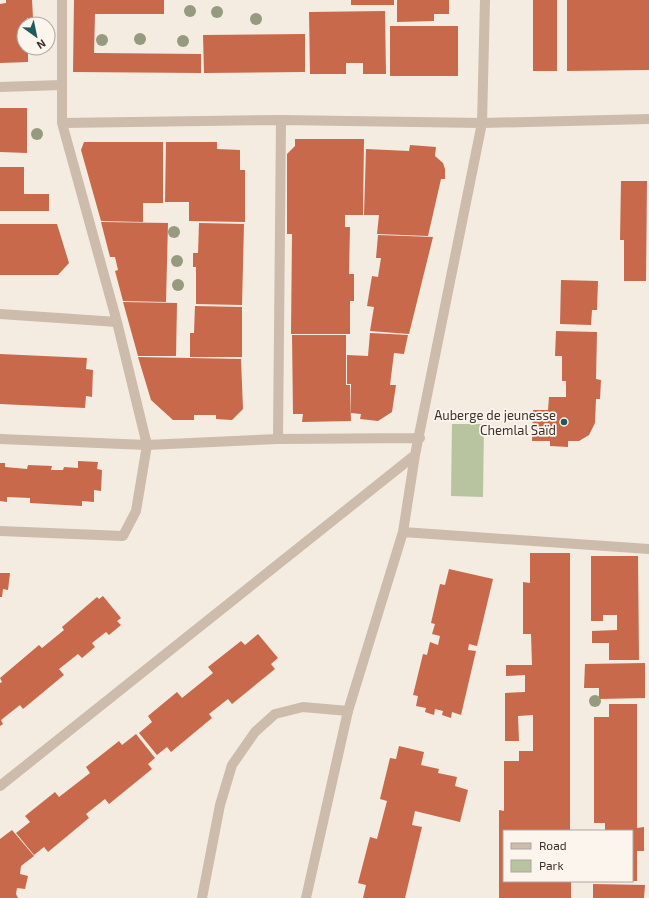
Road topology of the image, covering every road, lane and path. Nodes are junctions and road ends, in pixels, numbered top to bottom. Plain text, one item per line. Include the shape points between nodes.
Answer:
1 (62, 0) edge
2 (485, 0) edge
3 (62, 85) junction
4 (0, 87) edge
5 (649, 119) edge
6 (281, 120) junction
7 (62, 123) junction
8 (482, 123) junction
9 (0, 314) edge
10 (117, 322) junction
11 (420, 438) junction
12 (0, 439) edge
13 (278, 439) junction
14 (147, 446) junction
15 (415, 455) junction
16 (0, 531) edge
17 (403, 532) junction
18 (649, 549) edge
19 (348, 712) junction
20 (0, 786) edge
21 (202, 898) edge
22 (306, 898) edge

1 - 3 street
2 - 8 street
3 - 4 street
3 - 7 street
5 - 8 street
6 - 7 street
6 - 8 street
6 - 13 street
7 - 10 street
8 - 11 street
9 - 10 street
10 - 14 street
11 - 13 street
11 - 15 street
12 - 14 street
13 - 14 street
14 - 16 street via 136,510 123,536
15 - 17 street
15 - 20 street
17 - 18 street
17 - 19 street
19 - 21 street via 302,707 275,714 254,732 232,765 220,805
19 - 22 street

